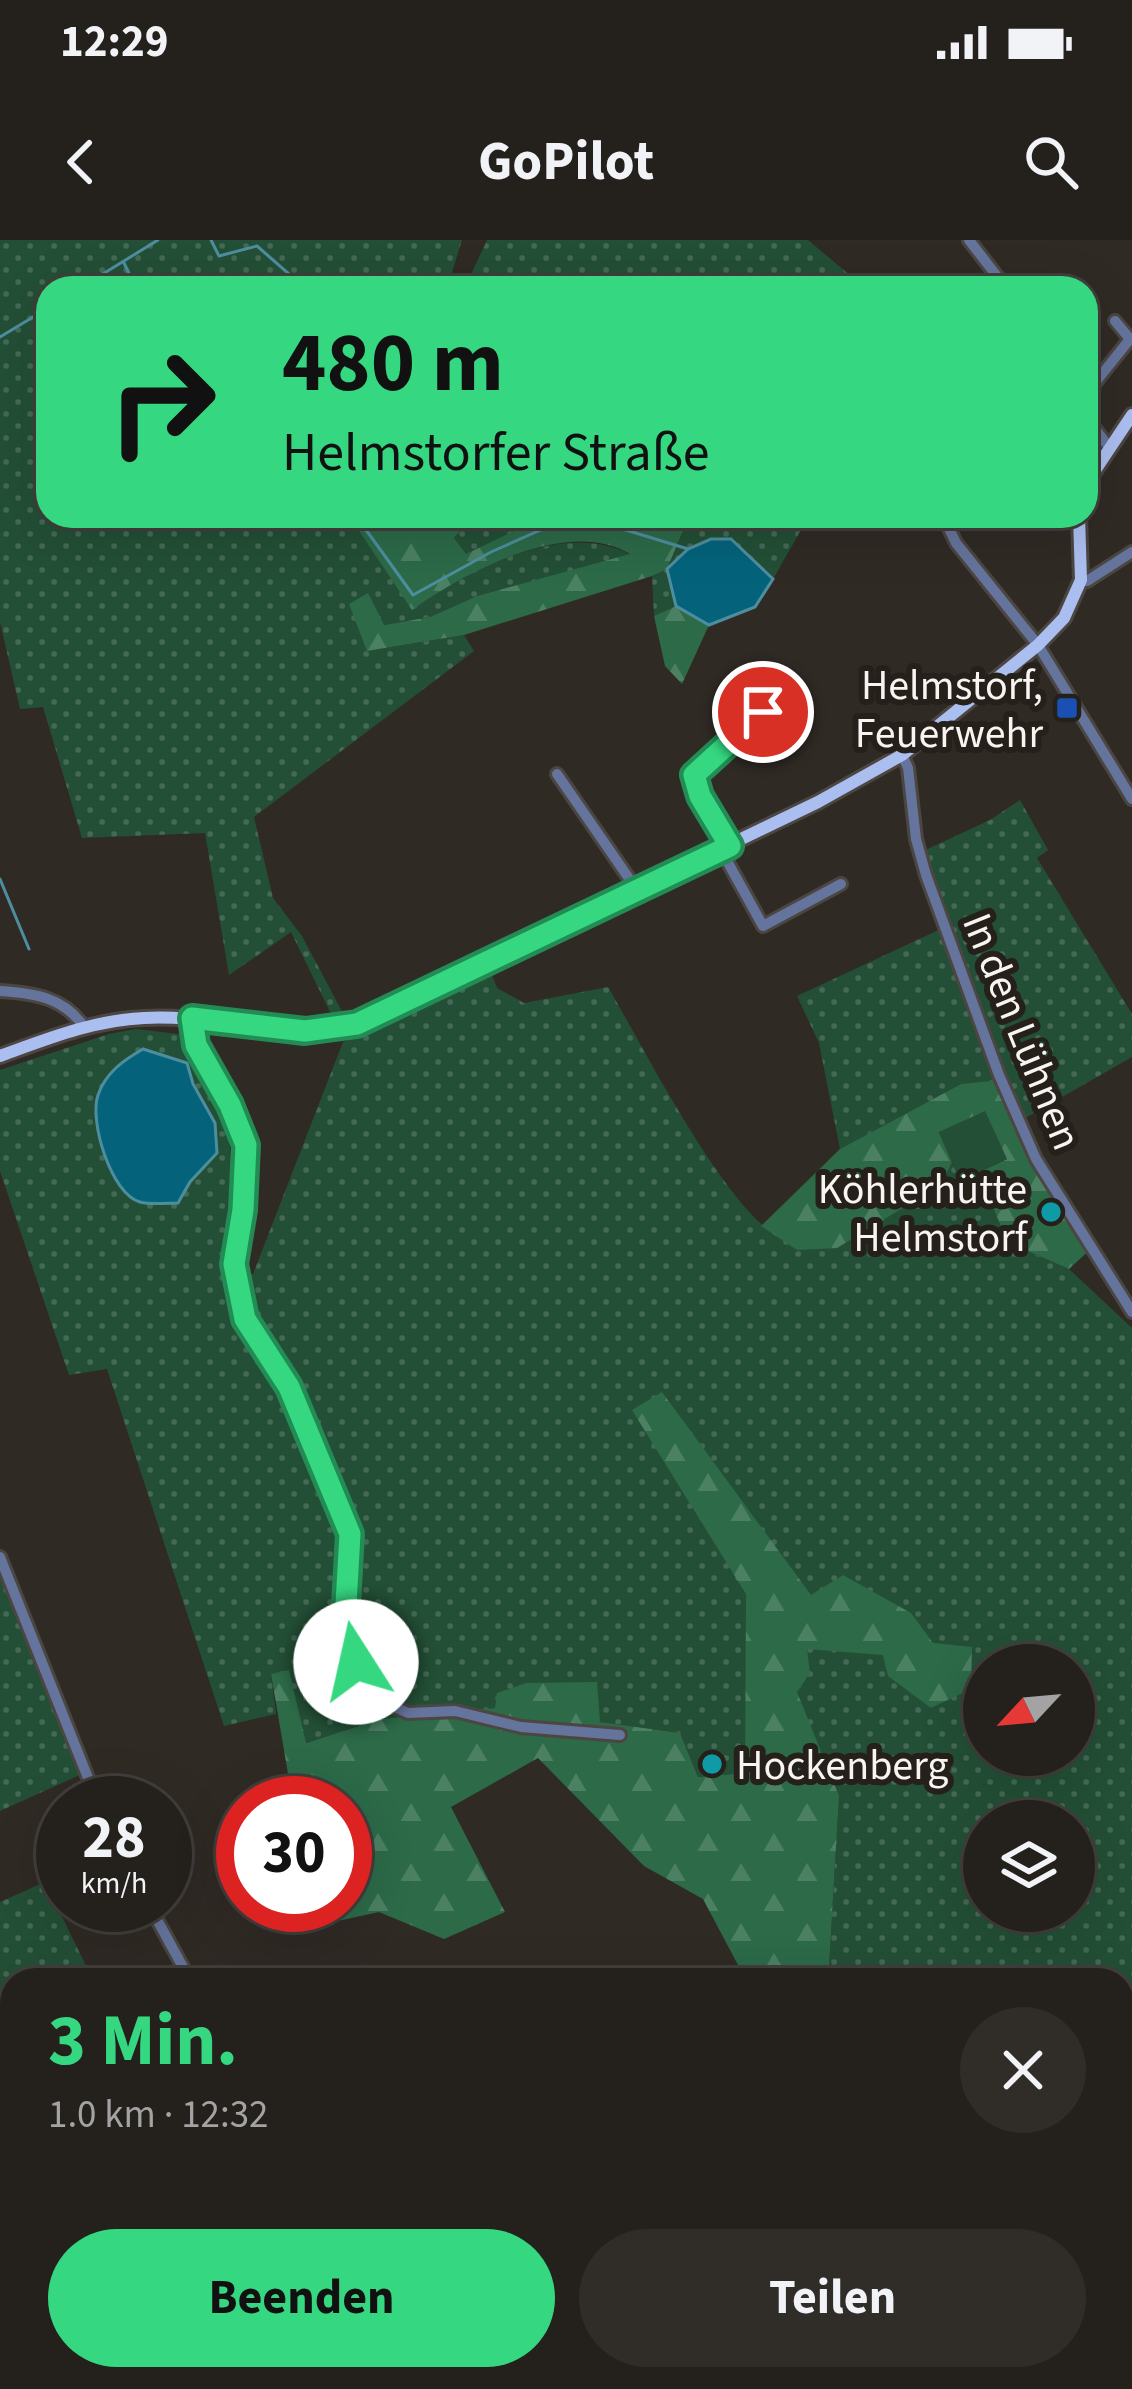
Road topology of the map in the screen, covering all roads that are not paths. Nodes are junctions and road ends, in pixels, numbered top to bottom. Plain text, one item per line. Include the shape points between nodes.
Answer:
1 (969, 240) edge
2 (997, 276) edge
3 (1115, 321) dead end
4 (1098, 379) edge
5 (1132, 415) edge
6 (1098, 433) edge
7 (1109, 447) junction
8 (1098, 465) edge
9 (949, 528) edge
10 (1079, 528) edge
11 (1132, 553) edge
12 (1081, 580) junction
13 (1038, 645) junction
14 (763, 712) dead end
15 (902, 755) junction
16 (557, 774) dead end
17 (1132, 799) edge
18 (726, 848) junction
19 (841, 884) dead end
20 (638, 890) junction
21 (0, 991) edge
22 (192, 1018) junction
23 (84, 1027) junction
24 (0, 1056) edge
25 (1132, 1312) edge
26 (0, 1557) edge
27 (620, 1735) dead end
28 (87, 1776) edge
29 (164, 1932) edge
30 (183, 1968) edge

1 - 2 street
3 - 4 street via 1130,339
5 - 7 main road
6 - 7 street
7 - 8 main road
9 - 13 street
10 - 12 main road
11 - 12 street
12 - 13 main road via 1064,618
13 - 15 main road
13 - 17 street
14 - 18 street via 694,775
15 - 18 main road
15 - 25 street, In den Lühnen via 926,875 999,1075 1036,1160
16 - 20 street
18 - 19 street via 763,926
18 - 20 main road
20 - 22 main road via 357,1024 305,1031
21 - 23 street via 53,1000
22 - 23 main road
22 - 27 street via 196,1045 246,1145 238,1297 344,1511 348,1622 366,1684 407,1713 455,1711 521,1727
23 - 24 main road
26 - 28 street
29 - 30 street

